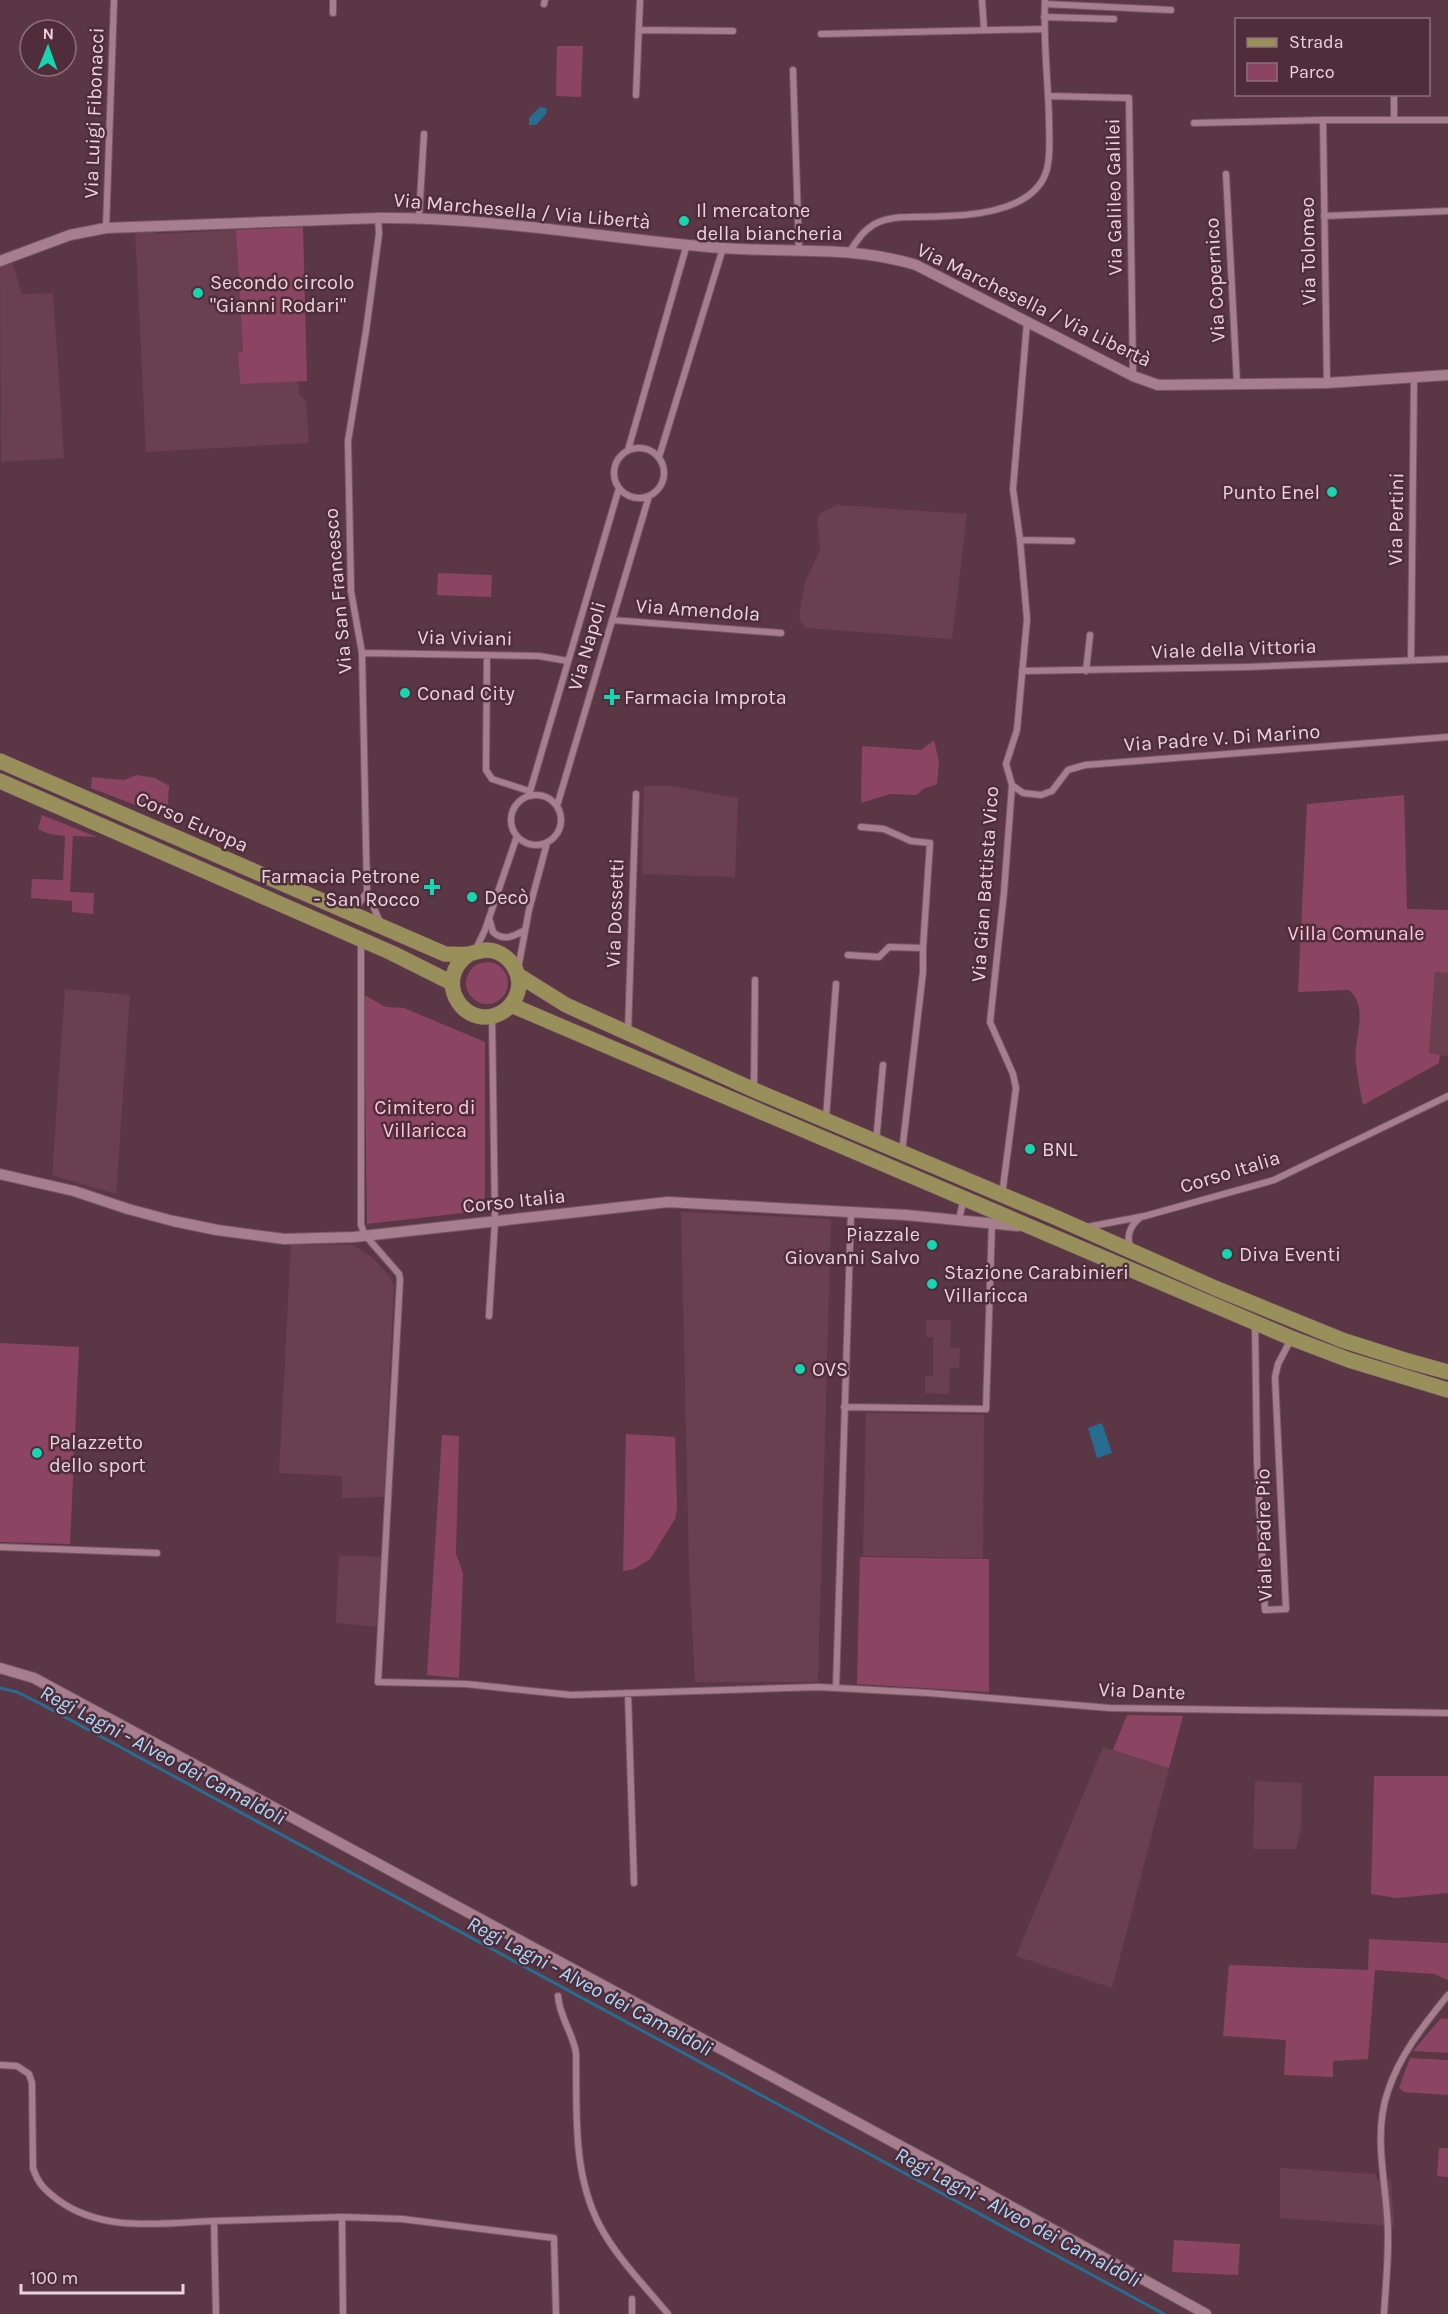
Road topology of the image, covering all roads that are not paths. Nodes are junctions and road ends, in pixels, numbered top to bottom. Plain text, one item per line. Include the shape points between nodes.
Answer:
1 (114, 0) edge
2 (333, 0) edge
3 (640, 0) edge
4 (982, 0) edge
5 (1045, 2) edge
6 (1171, 10) dead end
7 (333, 13) dead end
8 (1044, 17) junction
9 (1114, 19) dead end
10 (984, 29) junction
11 (1044, 29) junction
12 (640, 30) junction
13 (733, 31) dead end
14 (821, 34) dead end
15 (793, 70) dead end
16 (636, 95) dead end
17 (1048, 96) junction
18 (1394, 96) edge
19 (1323, 120) junction
20 (1394, 120) junction
21 (1448, 120) edge
22 (1194, 123) dead end
23 (424, 134) dead end
24 (1226, 174) dead end
25 (1448, 211) edge
26 (1324, 216) junction
27 (419, 217) junction
28 (378, 218) junction
29 (106, 228) junction
30 (687, 244) junction
31 (723, 248) junction
32 (799, 251) junction
33 (850, 251) junction
34 (0, 261) edge
35 (1027, 322) junction
36 (1448, 375) edge
37 (1133, 376) junction
38 (1414, 378) junction
39 (1327, 383) junction
40 (1237, 384) junction
41 (628, 450) junction
42 (659, 457) junction
43 (619, 488) junction
44 (649, 496) junction
45 (1020, 540) junction
46 (1072, 541) dead end
47 (612, 620) junction
48 (781, 633) dead end
49 (1090, 635) dead end
50 (362, 653) junction
51 (487, 655) junction
52 (1448, 659) edge
53 (1411, 660) junction
54 (568, 661) junction
55 (1022, 671) junction
56 (1086, 671) junction
57 (1448, 736) edge
58 (0, 761) edge
59 (0, 781) edge
60 (1012, 785) junction
61 (529, 793) junction
62 (636, 794) dead end
63 (558, 806) junction
64 (861, 827) dead end
65 (517, 836) junction
66 (547, 843) junction
67 (367, 892) junction
68 (346, 912) junction
69 (489, 918) junction
70 (385, 929) junction
71 (525, 930) junction
72 (364, 941) junction
73 (923, 948) junction
74 (472, 953) junction
75 (848, 956) dead end
76 (518, 974) junction
77 (755, 980) dead end
78 (452, 983) junction
79 (836, 984) dead end
80 (511, 1005) junction
81 (492, 1016) junction
82 (628, 1033) junction
83 (883, 1065) dead end
84 (754, 1090) junction
85 (1448, 1096) edge
86 (826, 1121) junction
87 (876, 1142) junction
88 (902, 1153) junction
89 (0, 1174) edge
90 (1002, 1195) junction
91 (964, 1197) junction
92 (851, 1212) junction
93 (1053, 1216) junction
94 (1141, 1217) junction
95 (959, 1220) junction
96 (495, 1221) junction
97 (992, 1222) junction
98 (1080, 1228) junction
99 (1045, 1232) junction
100 (365, 1235) junction
101 (1137, 1254) junction
102 (489, 1316) dead end
103 (1255, 1323) junction
104 (1291, 1338) junction
105 (1448, 1372) edge
106 (1448, 1389) edge
107 (844, 1407) junction
108 (0, 1547) edge
109 (157, 1553) dead end
110 (0, 1668) edge
111 (836, 1688) junction
112 (628, 1693) junction
113 (1448, 1713) edge
114 (634, 1882) dead end
115 (1448, 1995) edge
116 (558, 1996) dead end
117 (0, 2065) edge
118 (342, 2217) junction
119 (214, 2221) junction
120 (632, 2299) dead end
121 (216, 2314) edge
122 (343, 2314) edge
123 (556, 2314) edge
124 (632, 2314) edge
125 (668, 2314) edge
126 (1206, 2314) edge
127 (1384, 2314) edge

1 - 29 street, Via Luigi Fibonacci
2 - 7 street
3 - 12 street
4 - 10 street
5 - 6 street
5 - 8 street
8 - 9 street
8 - 11 street
10 - 11 street
10 - 14 street
11 - 17 street
12 - 13 street
12 - 16 street
15 - 32 street
17 - 33 street via 1047,170 1030,196 1015,204 986,210 879,222 868,228
17 - 37 street, Via Galileo Galilei via 1129,98
18 - 20 street
19 - 20 street
19 - 22 street
19 - 26 street, Via Tolomeo
20 - 21 street
23 - 27 street
24 - 40 street, Via Copernico
25 - 26 street
26 - 39 street, Via Tolomeo
27 - 28 street, Via Marchesella / Via Libertà
27 - 30 street, Via Marchesella / Via Libertà
28 - 29 street, Via Marchesella / Via Libertà
28 - 50 street, Via San Francesco via 379,234 348,441 351,591
29 - 34 street, Via Marchesella / Via Libertà via 70,235
30 - 31 street, Via Marchesella / Via Libertà
30 - 41 street
31 - 32 street, Via Marchesella / Via Libertà
31 - 42 street
32 - 33 street, Via Marchesella / Via Libertà
33 - 35 street, Via Marchesella / Via Libertà via 884,255 916,265
35 - 37 street, Via Marchesella / Via Libertà
35 - 45 street, Via Gian Battista Vico via 1013,489
36 - 38 street, Via Marchesella / Via Libertà
37 - 40 street, Via Marchesella / Via Libertà via 1158,385
38 - 39 street, Via Marchesella / Via Libertà
38 - 53 street, Via Pertini
39 - 40 street, Via Marchesella / Via Libertà
41 - 42 street via 648,449
41 - 43 street via 615,467
42 - 44 street via 664,479
43 - 44 street via 633,497
43 - 54 street, Via Napoli
44 - 47 street, Via Napoli
45 - 46 street
45 - 55 street, Via Gian Battista Vico via 1027,619
47 - 48 street, Via Amendola
47 - 63 street, Via Napoli
49 - 56 street
50 - 51 street, Via Viviani
50 - 67 street, Via San Francesco
51 - 54 street, Via Viviani
51 - 61 street via 486,770 492,779
52 - 53 street, Viale della Vittoria
53 - 56 street, Viale della Vittoria
54 - 61 street, Via Napoli
55 - 56 street, Viale della Vittoria
55 - 60 street, Via Gian Battista Vico via 1017,730 1006,764
57 - 60 street, Via Padre V. Di Marino via 1085,765 1068,770 1052,791 1041,795 1023,793
58 - 68 main road, Corso Europa
59 - 72 main road, Corso Europa
60 - 90 street, Via Gian Battista Vico via 990,1022 1016,1088
61 - 63 street via 548,797
61 - 65 street via 517,803 511,816
62 - 82 street, Via Dossetti
63 - 66 street via 561,826
64 - 73 street via 884,829 911,841 930,843
65 - 66 street via 534,845
65 - 69 street
66 - 71 street
67 - 68 street via 358,905
67 - 70 street, Via San Francesco
68 - 70 main road, Corso Europa
69 - 71 street via 490,927 498,936 510,938
69 - 74 street
70 - 74 main road, Corso Europa via 445,954
71 - 76 street
72 - 78 main road, Corso Europa
72 - 100 street via 361,1225
73 - 75 street via 889,947 879,957
73 - 88 street
74 - 76 main road via 485,950 502,954
74 - 78 main road via 457,966
76 - 80 main road via 519,988
76 - 82 main road via 566,1005
77 - 84 street
78 - 81 main road via 464,1009
79 - 86 street
80 - 81 main road
80 - 91 main road
81 - 96 street
82 - 84 main road
83 - 87 street
84 - 86 main road
85 - 94 street, Corso Italia via 1274,1180
86 - 87 main road
87 - 88 main road
88 - 90 main road
89 - 100 street, Corso Italia via 217,1230 284,1239
90 - 93 main road
91 - 95 street
91 - 99 main road
92 - 95 street, Corso Italia
92 - 96 street, Corso Italia via 668,1202
92 - 107 street
93 - 98 main road
93 - 99 main road via 1061,1229 1057,1233
94 - 98 street, Corso Italia
94 - 101 street via 1131,1227 1129,1237
95 - 97 street, Corso Italia
96 - 100 street, Corso Italia
96 - 102 street
97 - 99 street, Corso Italia
97 - 107 street via 986,1409
98 - 99 main road via 1062,1234
98 - 101 main road
99 - 103 main road
100 - 112 street, Via Dante via 400,1279 378,1682 466,1684 571,1695
101 - 105 main road via 1309,1327
103 - 104 main road
103 - 104 street, Viale Padre Pio via 1265,1610 1286,1609 1275,1377
104 - 106 main road via 1349,1360
107 - 111 street
108 - 109 street
110 - 126 street via 34,1678
111 - 112 street, Via Dante
111 - 113 street, Via Dante via 1110,1708
112 - 114 street
115 - 127 street via 1410,2043 1387,2092 1380,2133 1388,2214
116 - 125 street via 576,2054 578,2148 584,2187 600,2227
117 - 119 street via 16,2066 29,2074 33,2169 42,2188 65,2205 106,2222
118 - 119 street
118 - 122 street
118 - 123 street via 402,2219 554,2238
119 - 121 street
120 - 124 street

